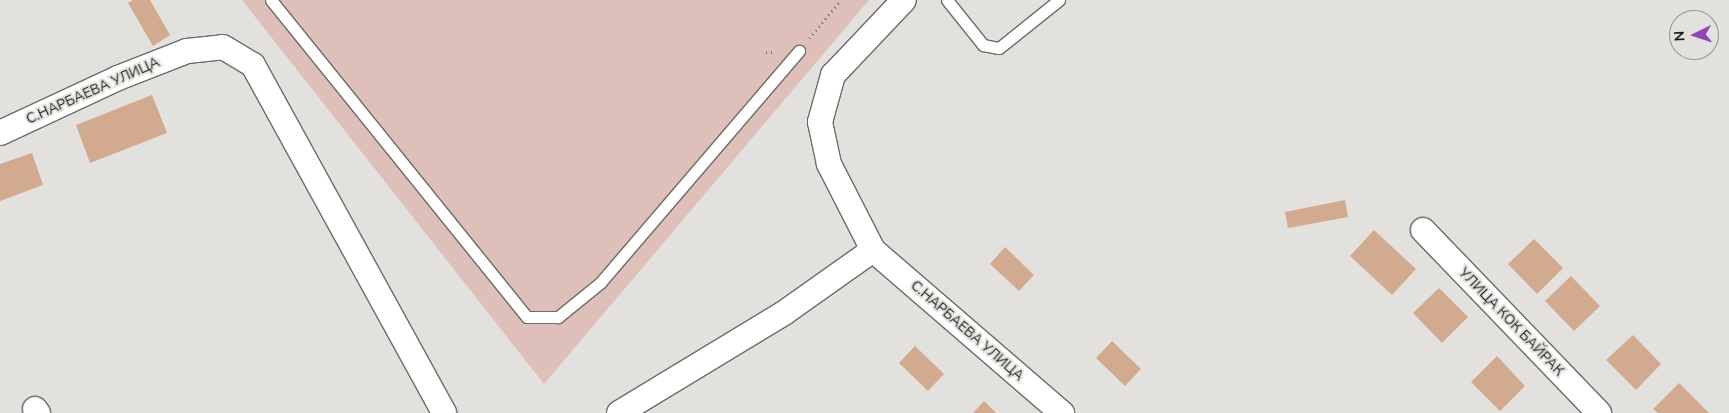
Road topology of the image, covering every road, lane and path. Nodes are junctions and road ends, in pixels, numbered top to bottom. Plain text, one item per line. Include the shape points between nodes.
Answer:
1 (271, 0) edge
2 (904, 0) edge
3 (948, 0) edge
4 (1059, 0) edge
5 (799, 51) dead end
6 (0, 133) edge
7 (1423, 230) dead end
8 (873, 250) junction
9 (444, 413) edge
10 (619, 413) edge
11 (1062, 413) edge
12 (1600, 413) edge

1 - 5 lane via 528,317 558,317 600,282
2 - 8 street via 833,75 820,122 829,164
3 - 4 lane via 983,45 999,48
6 - 9 street, С.НАРБАЕВА УЛИЦА via 118,78 187,51 223,47 253,65
7 - 12 street, УЛИЦА КОК БАЙРАК
8 - 10 street via 784,313
8 - 11 street, С.НАРБАЕВА УЛИЦА

